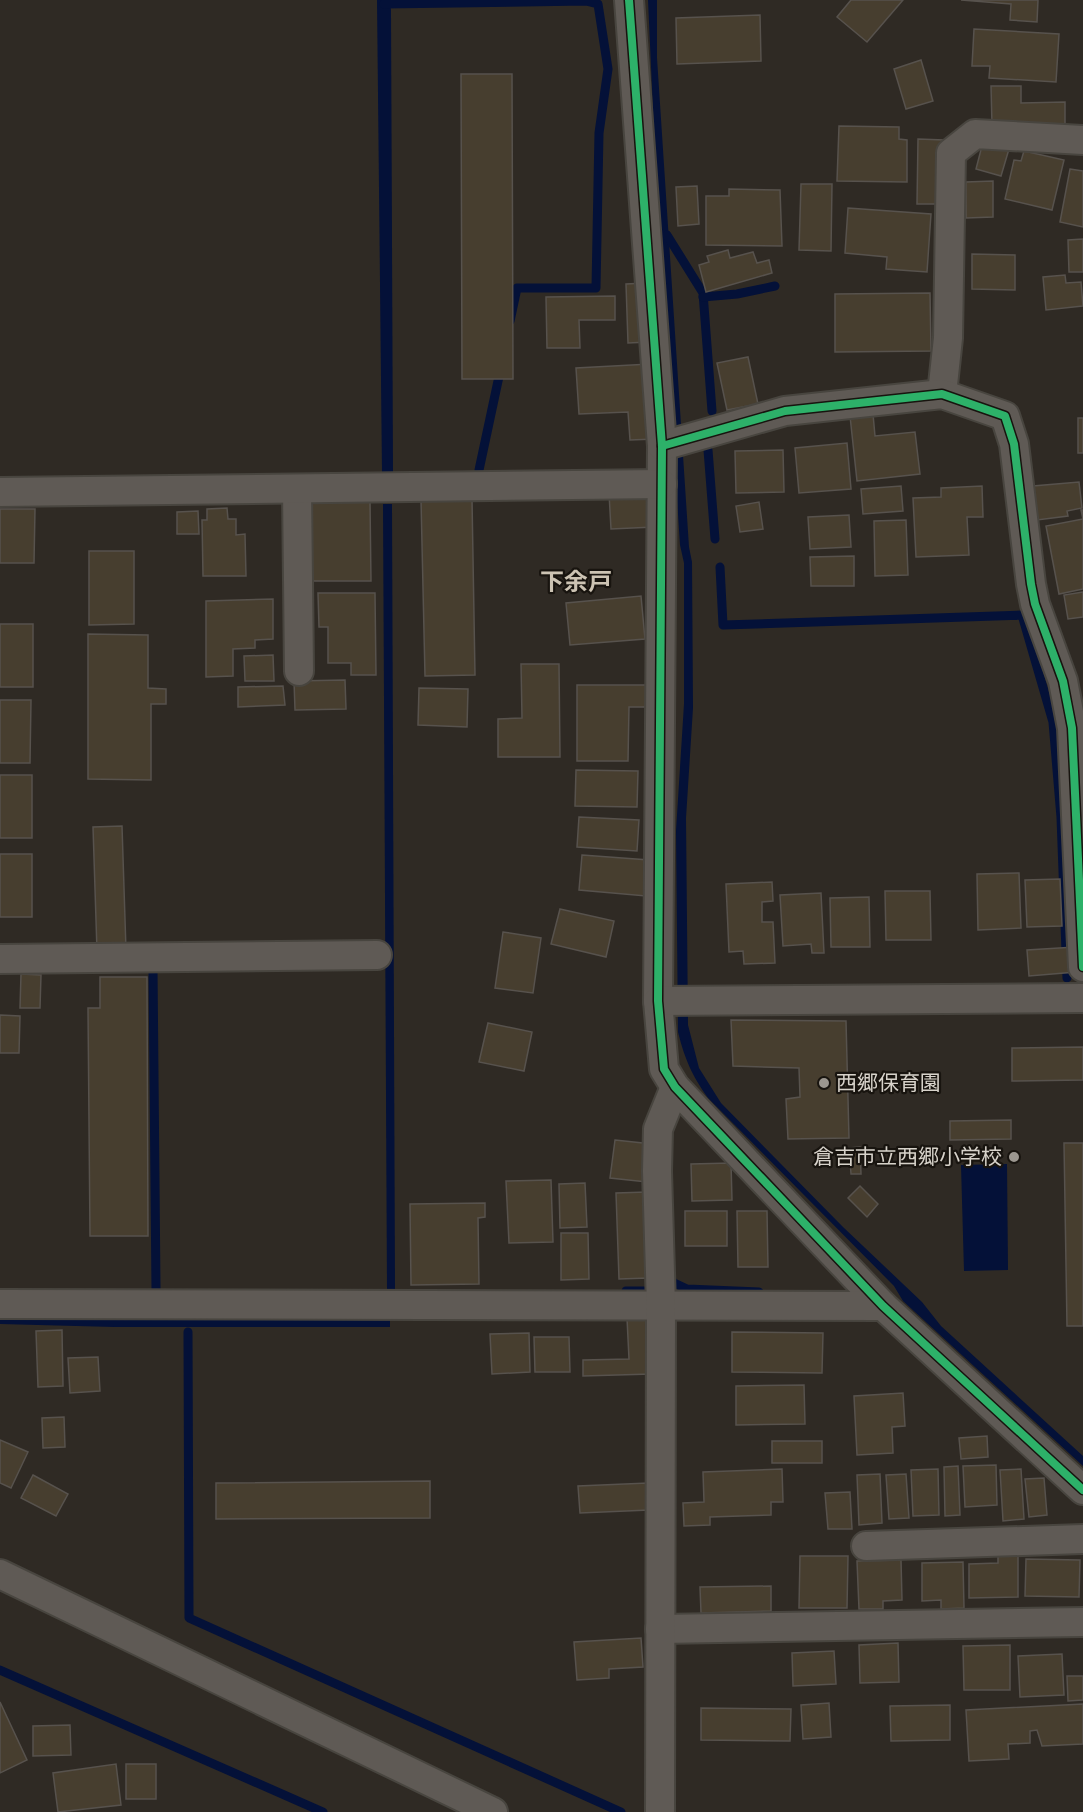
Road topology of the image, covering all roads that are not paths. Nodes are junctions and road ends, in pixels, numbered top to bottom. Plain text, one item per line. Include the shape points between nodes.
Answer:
1 (629, 0) edge
2 (1083, 140) edge
3 (942, 394) junction
4 (662, 446) junction
5 (662, 484) junction
6 (297, 489) junction
7 (0, 492) edge
8 (299, 671) dead end
9 (377, 955) dead end
10 (0, 959) edge
11 (1083, 967) edge
12 (1083, 998) edge
13 (658, 1001) junction
14 (675, 1087) junction
15 (0, 1304) edge
16 (661, 1306) junction
17 (883, 1306) junction
18 (1083, 1490) edge
19 (1083, 1539) edge
20 (866, 1546) dead end
21 (0, 1574) edge
22 (1083, 1622) edge
23 (660, 1629) junction
24 (493, 1812) edge
25 (660, 1812) edge

1 - 4 street
2 - 3 street via 975,134 951,153 948,338
3 - 4 street via 785,411
3 - 11 street via 1005,416 1014,444 1035,604 1063,681 1072,728
4 - 5 street
5 - 6 street
5 - 13 street
6 - 7 street
6 - 8 street
9 - 10 street
12 - 13 street
13 - 14 street via 664,1069
14 - 16 street via 658,1129
14 - 17 street
15 - 16 street
16 - 17 street
16 - 23 street
17 - 18 street
19 - 20 street
21 - 24 street
22 - 23 street
23 - 25 street

